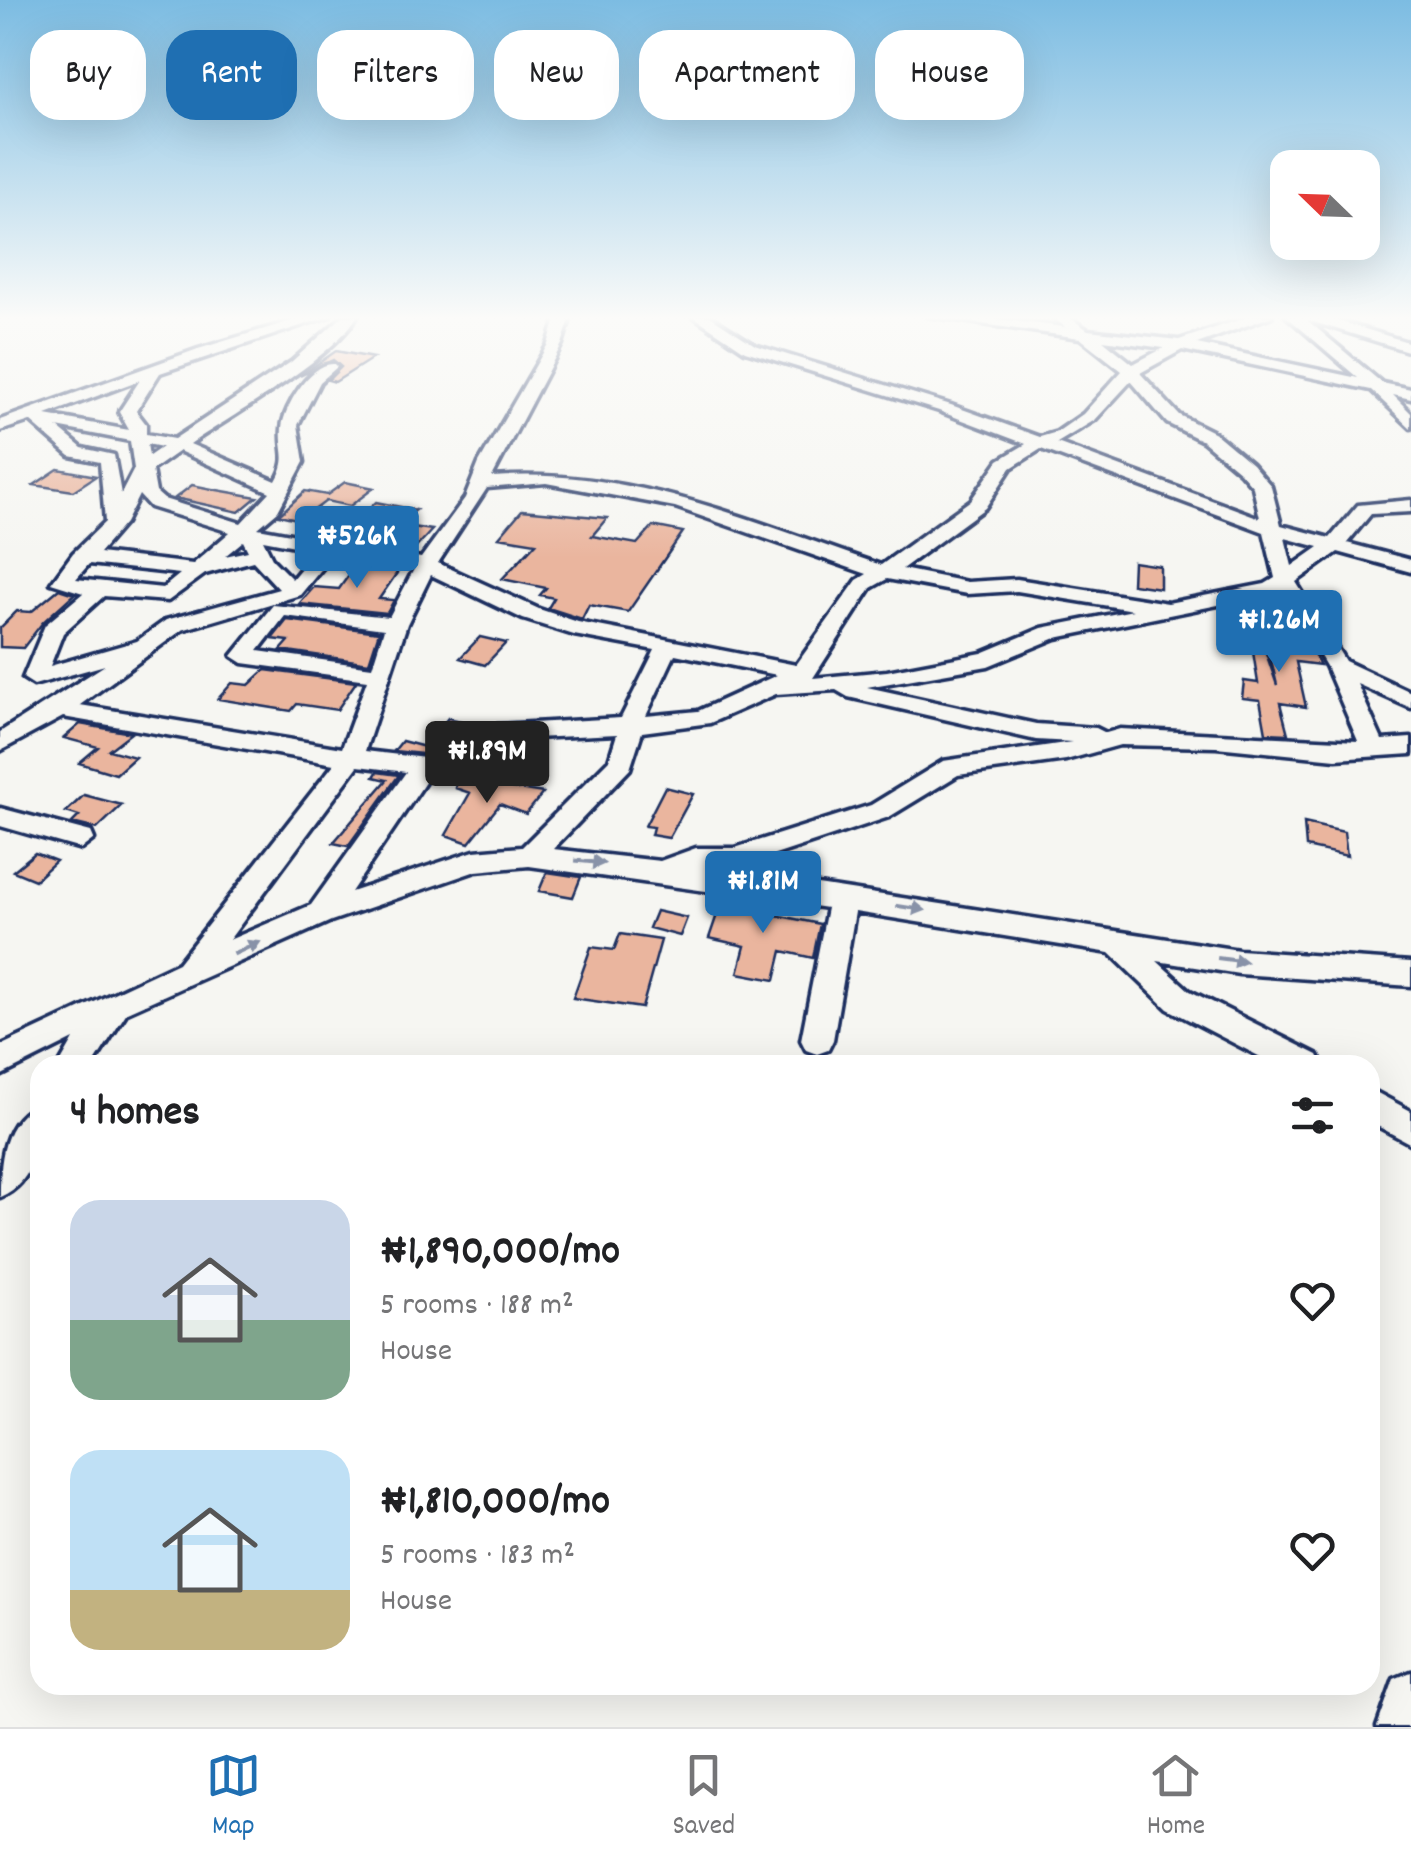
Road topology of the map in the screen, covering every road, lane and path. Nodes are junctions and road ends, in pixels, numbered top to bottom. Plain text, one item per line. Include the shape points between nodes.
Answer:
1 (85, 397) edge
2 (137, 397) edge
3 (250, 397) edge
4 (305, 397) edge
5 (527, 397) edge
6 (908, 397) edge
7 (1108, 397) edge
8 (1153, 397) edge
9 (1386, 397) edge
10 (0, 412) edge
11 (33, 417) junction
12 (1411, 423) edge
13 (0, 426) edge
14 (135, 436) junction
15 (1039, 443) junction
16 (179, 445) junction
17 (144, 467) junction
18 (480, 483) junction
19 (280, 490) junction
20 (1411, 506) edge
21 (171, 507) junction
22 (115, 524) junction
23 (1270, 528) junction
24 (245, 531) junction
25 (1334, 546) junction
26 (327, 549) junction
27 (262, 553) junction
28 (80, 557) junction
29 (426, 565) junction
30 (1411, 566) edge
31 (196, 570) junction
32 (879, 572) junction
33 (1284, 579) junction
34 (99, 590) junction
35 (293, 591) junction
36 (1171, 610) junction
37 (396, 624) junction
38 (144, 646) junction
39 (668, 646) junction
40 (1336, 666) junction
41 (379, 674) junction
42 (813, 679) junction
43 (1411, 701) edge
44 (59, 709) junction
45 (628, 724) junction
46 (1120, 737) junction
47 (0, 743) edge
48 (1411, 746) edge
49 (1374, 747) junction
50 (347, 758) junction
51 (422, 767) junction
52 (0, 817) edge
53 (80, 838) dead end
54 (529, 856) junction
55 (656, 870) junction
56 (842, 898) junction
57 (321, 914) junction
58 (1117, 942) junction
59 (1411, 974) edge
60 (184, 977) junction
61 (116, 1003) junction
62 (817, 1040) dead end
63 (6, 1053) edge
64 (82, 1055) edge
65 (1287, 1055) edge
66 (1380, 1110) edge
67 (1411, 1129) edge
68 (30, 1134) edge
69 (0, 1180) edge
70 (1411, 1696) edge
71 (1400, 1727) edge

1 - 11 street
2 - 14 street via 127,412 138,424
3 - 16 street
4 - 19 street via 290,425 295,462
5 - 18 street
6 - 15 street
7 - 15 street via 1062,436
8 - 23 street via 1173,419 1209,437 1246,468 1262,486
9 - 12 street
10 - 11 street
11 - 13 street
11 - 14 street
11 - 22 street via 76,452 108,460
14 - 16 street
14 - 17 street
15 - 23 street
15 - 32 street via 1005,464 978,504 926,546
16 - 17 street
16 - 19 street
17 - 21 street via 148,494
17 - 22 street
18 - 29 street
18 - 32 street via 546,478 614,487 681,502
19 - 24 street
20 - 25 street via 1365,509
21 - 22 street
21 - 24 street
22 - 28 street
23 - 25 street
23 - 33 street
24 - 26 street
24 - 27 street
24 - 31 street
25 - 30 street
25 - 33 street
26 - 29 street
26 - 35 street
27 - 31 street
27 - 35 street
28 - 31 street
28 - 34 street via 61,583
29 - 37 street
29 - 39 street via 531,614
31 - 34 street via 168,595
32 - 36 street
32 - 42 street via 864,584
33 - 36 street via 1272,589
33 - 40 street
34 - 38 street via 53,630 34,678
35 - 38 street via 174,625
36 - 42 street via 1050,633 988,660
37 - 41 street
37 - 41 street via 280,609 243,656
38 - 44 street
39 - 42 street
39 - 45 street
40 - 43 street
40 - 49 street
41 - 50 street via 364,729
42 - 45 street via 758,692 702,718
42 - 46 street via 1036,732
44 - 47 street
44 - 50 street
45 - 51 street via 506,731 474,772
45 - 54 street via 621,763
46 - 49 street via 1336,752
46 - 55 street via 1066,752 952,767 880,810 736,858 696,858
48 - 49 street
50 - 51 street
50 - 60 street via 340,776
51 - 57 street
52 - 53 street
54 -> 55 street
54 - 57 street via 474,861
55 - 56 street
56 -> 58 street
56 - 62 street
60 -> 57 street
58 -> 59 street via 1239,962
58 - 65 street via 1179,1000
60 - 61 street
61 - 63 street
61 - 64 street
66 - 67 street
68 - 69 street
70 - 71 street

